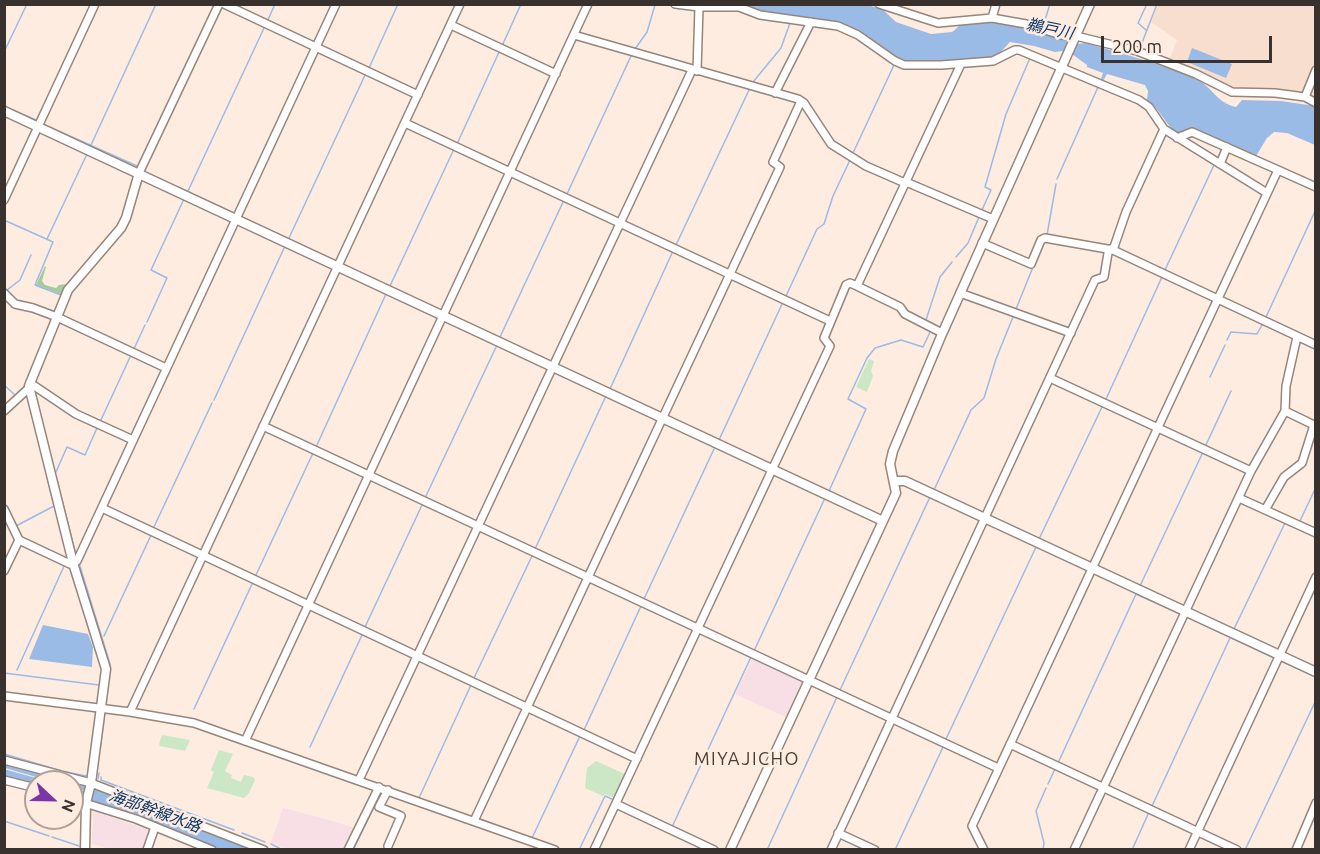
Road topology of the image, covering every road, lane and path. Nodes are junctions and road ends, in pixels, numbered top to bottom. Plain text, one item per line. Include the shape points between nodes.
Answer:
1 (95, 4) edge
2 (219, 4) edge
3 (224, 4) edge
4 (336, 4) edge
5 (460, 4) edge
6 (588, 4) edge
7 (675, 4) edge
8 (996, 4) edge
9 (1090, 4) edge
10 (884, 5) edge
11 (699, 7) junction
12 (992, 18) junction
13 (811, 22) junction
14 (451, 25) junction
15 (574, 35) junction
16 (1075, 38) junction
17 (316, 47) junction
18 (961, 64) junction
19 (1062, 66) junction
20 (695, 70) junction
21 (1316, 70) edge
22 (556, 74) junction
23 (775, 93) junction
24 (418, 95) junction
25 (1305, 97) junction
26 (801, 101) junction
27 (1316, 103) edge
28 (4, 111) edge
29 (405, 123) junction
30 (38, 127) junction
31 (1164, 129) junction
32 (1177, 138) junction
33 (1227, 147) junction
34 (1220, 164) junction
35 (1278, 170) junction
36 (511, 171) junction
37 (139, 173) junction
38 (906, 182) junction
39 (1316, 187) edge
40 (1267, 193) junction
41 (4, 200) edge
42 (236, 219) junction
43 (993, 219) junction
44 (620, 223) junction
45 (982, 243) junction
46 (1112, 249) junction
47 (338, 266) junction
48 (729, 274) junction
49 (857, 286) junction
50 (4, 293) edge
51 (960, 293) junction
52 (1217, 299) junction
53 (443, 316) junction
54 (57, 317) junction
55 (830, 321) junction
56 (942, 333) junction
57 (1071, 333) junction
58 (1316, 334) edge
59 (1297, 337) junction
60 (1313, 344) edge
61 (553, 366) junction
62 (166, 368) junction
63 (1050, 378) junction
64 (29, 386) junction
65 (4, 411) edge
66 (1285, 411) junction
67 (662, 417) junction
68 (263, 426) junction
69 (1315, 426) edge
70 (1157, 427) junction
71 (133, 440) junction
72 (772, 470) junction
73 (1251, 471) junction
74 (369, 475) junction
75 (895, 481) junction
76 (1239, 498) junction
77 (102, 508) junction
78 (4, 509) edge
79 (1265, 510) junction
80 (985, 518) junction
81 (883, 521) junction
82 (479, 526) junction
83 (1316, 533) edge
84 (19, 540) junction
85 (203, 555) junction
86 (73, 563) junction
87 (1091, 568) junction
88 (4, 571) edge
89 (588, 577) junction
90 (1316, 577) edge
91 (308, 605) junction
92 (1185, 611) junction
93 (698, 628) junction
94 (1279, 655) junction
95 (418, 656) junction
96 (1316, 672) edge
97 (809, 679) junction
98 (4, 696) edge
99 (527, 707) junction
100 (102, 708) junction
101 (130, 711) junction
102 (892, 718) junction
103 (245, 741) junction
104 (1010, 744) junction
105 (637, 759) junction
106 (4, 760) edge
107 (998, 768) junction
108 (4, 780) edge
109 (359, 780) junction
110 (91, 784) junction
111 (24, 785) edge
112 (378, 787) junction
113 (1103, 787) junction
114 (388, 790) junction
115 (84, 801) edge
116 (87, 802) junction
117 (1316, 803) edge
118 (616, 804) junction
119 (474, 821) junction
120 (154, 827) junction
121 (1197, 831) junction
122 (838, 833) junction
123 (388, 846) dead end
124 (85, 849) edge
125 (147, 849) edge
126 (212, 849) edge
127 (264, 849) edge
128 (348, 849) edge
129 (555, 849) edge
130 (594, 849) edge
131 (714, 849) edge
132 (730, 849) edge
133 (831, 849) edge
134 (875, 849) edge
135 (984, 849) edge
136 (1074, 849) edge
137 (1189, 849) edge
138 (1237, 849) edge
139 (1296, 849) edge

1 - 30 street
2 - 37 street
3 - 17 street
4 - 17 street
5 - 14 street
6 - 15 street
7 - 11 street
8 - 12 street
9 - 16 street
10 - 12 street via 938,23
11 - 13 street via 739,7 760,15
11 - 20 street
12 - 16 street
13 - 18 street via 838,26 904,65
13 - 23 street
14 - 22 street
14 - 24 street
15 - 20 street
15 - 22 street
16 - 19 street
16 - 25 street via 1137,51 1232,92
17 - 24 street
17 - 42 street
18 - 19 street via 993,61 1015,50
18 - 38 street
19 - 31 street via 1139,100 1149,107
19 - 43 street
20 - 23 street
20 - 44 street
21 - 25 street
22 - 36 street
23 - 26 street
24 - 29 street
25 - 27 street
26 - 38 street via 831,144 866,166
26 - 48 street via 773,162 780,167
28 - 30 street
29 - 36 street
29 - 47 street
30 - 37 street
30 - 41 street
31 - 32 street
31 - 46 street
32 - 33 street via 1192,132
32 - 34 street
33 - 34 street
33 - 35 street
34 - 40 street
35 - 39 street
35 - 40 street
36 - 44 street
36 - 53 street
37 - 42 street
37 - 54 street via 121,228 70,287
38 - 43 street
38 - 49 street
40 - 52 street
42 - 47 street
42 - 62 street
43 - 45 street
44 - 48 street
44 - 61 street
45 - 46 street via 1031,264 1041,240 1046,238
45 - 51 street
46 - 52 street
46 - 57 street via 1106,275 1095,280
47 - 53 street
47 - 68 street
48 - 55 street
48 - 67 street
49 - 55 street via 846,285
49 - 56 street
50 - 54 street via 15,304
51 - 56 street
51 - 57 street
52 - 59 street
52 - 70 street
53 - 61 street
53 - 74 street
54 - 62 street
54 - 64 street
55 - 72 street via 824,338 830,346
56 - 75 street via 893,451 890,464
57 - 63 street
58 - 60 street
59 - 60 street
59 - 66 street via 1286,386
61 - 67 street
61 - 82 street
62 - 71 street
63 - 70 street
63 - 80 street
64 - 65 street
64 - 71 street via 76,414
64 - 86 street
66 - 69 street
66 - 73 street
67 - 72 street
67 - 89 street
68 - 74 street
68 - 85 street
69 - 79 street via 1302,463 1284,477
70 - 73 street
70 - 87 street
71 - 77 street
72 - 81 street
72 - 93 street
73 - 76 street
74 - 82 street
74 - 91 street
75 - 80 street via 904,481
75 - 81 street via 896,493
76 - 79 street
76 - 92 street
77 - 85 street
77 - 86 street
78 - 84 street
79 - 83 street
80 - 87 street
80 - 102 street
81 - 97 street
82 - 89 street
82 - 95 street
84 - 86 street
84 - 88 street
85 - 91 street
85 - 101 street
86 - 100 street via 105,665
87 - 92 street
87 - 104 street
89 - 93 street
89 - 99 street
90 - 94 street
91 - 95 street
91 - 103 street
92 - 94 street
92 - 113 street
93 - 97 street
93 - 105 street
94 - 96 street
94 - 121 street
95 - 99 street
95 - 109 street
97 - 102 street
97 - 132 street
98 - 100 street
99 - 105 street
99 - 119 street
100 - 101 street
100 - 110 street
101 - 103 street via 194,723
102 - 107 street
102 - 122 street
103 - 109 street
104 - 107 street
104 - 113 street
105 - 118 street
106 - 110 street
107 - 135 street via 972,826
108 - 111 street
109 - 112 street
110 - 116 street
110 - 127 street
112 - 114 street
112 - 128 street
113 - 121 street
113 - 136 street
114 - 119 street
114 - 123 street via 380,807 401,816
115 - 116 street
116 - 120 street
116 - 124 street
117 - 139 street
118 - 130 street
118 - 131 street
119 - 129 street
120 - 125 street
120 - 126 street
121 - 137 street
121 - 138 street
122 - 133 street
122 - 134 street

